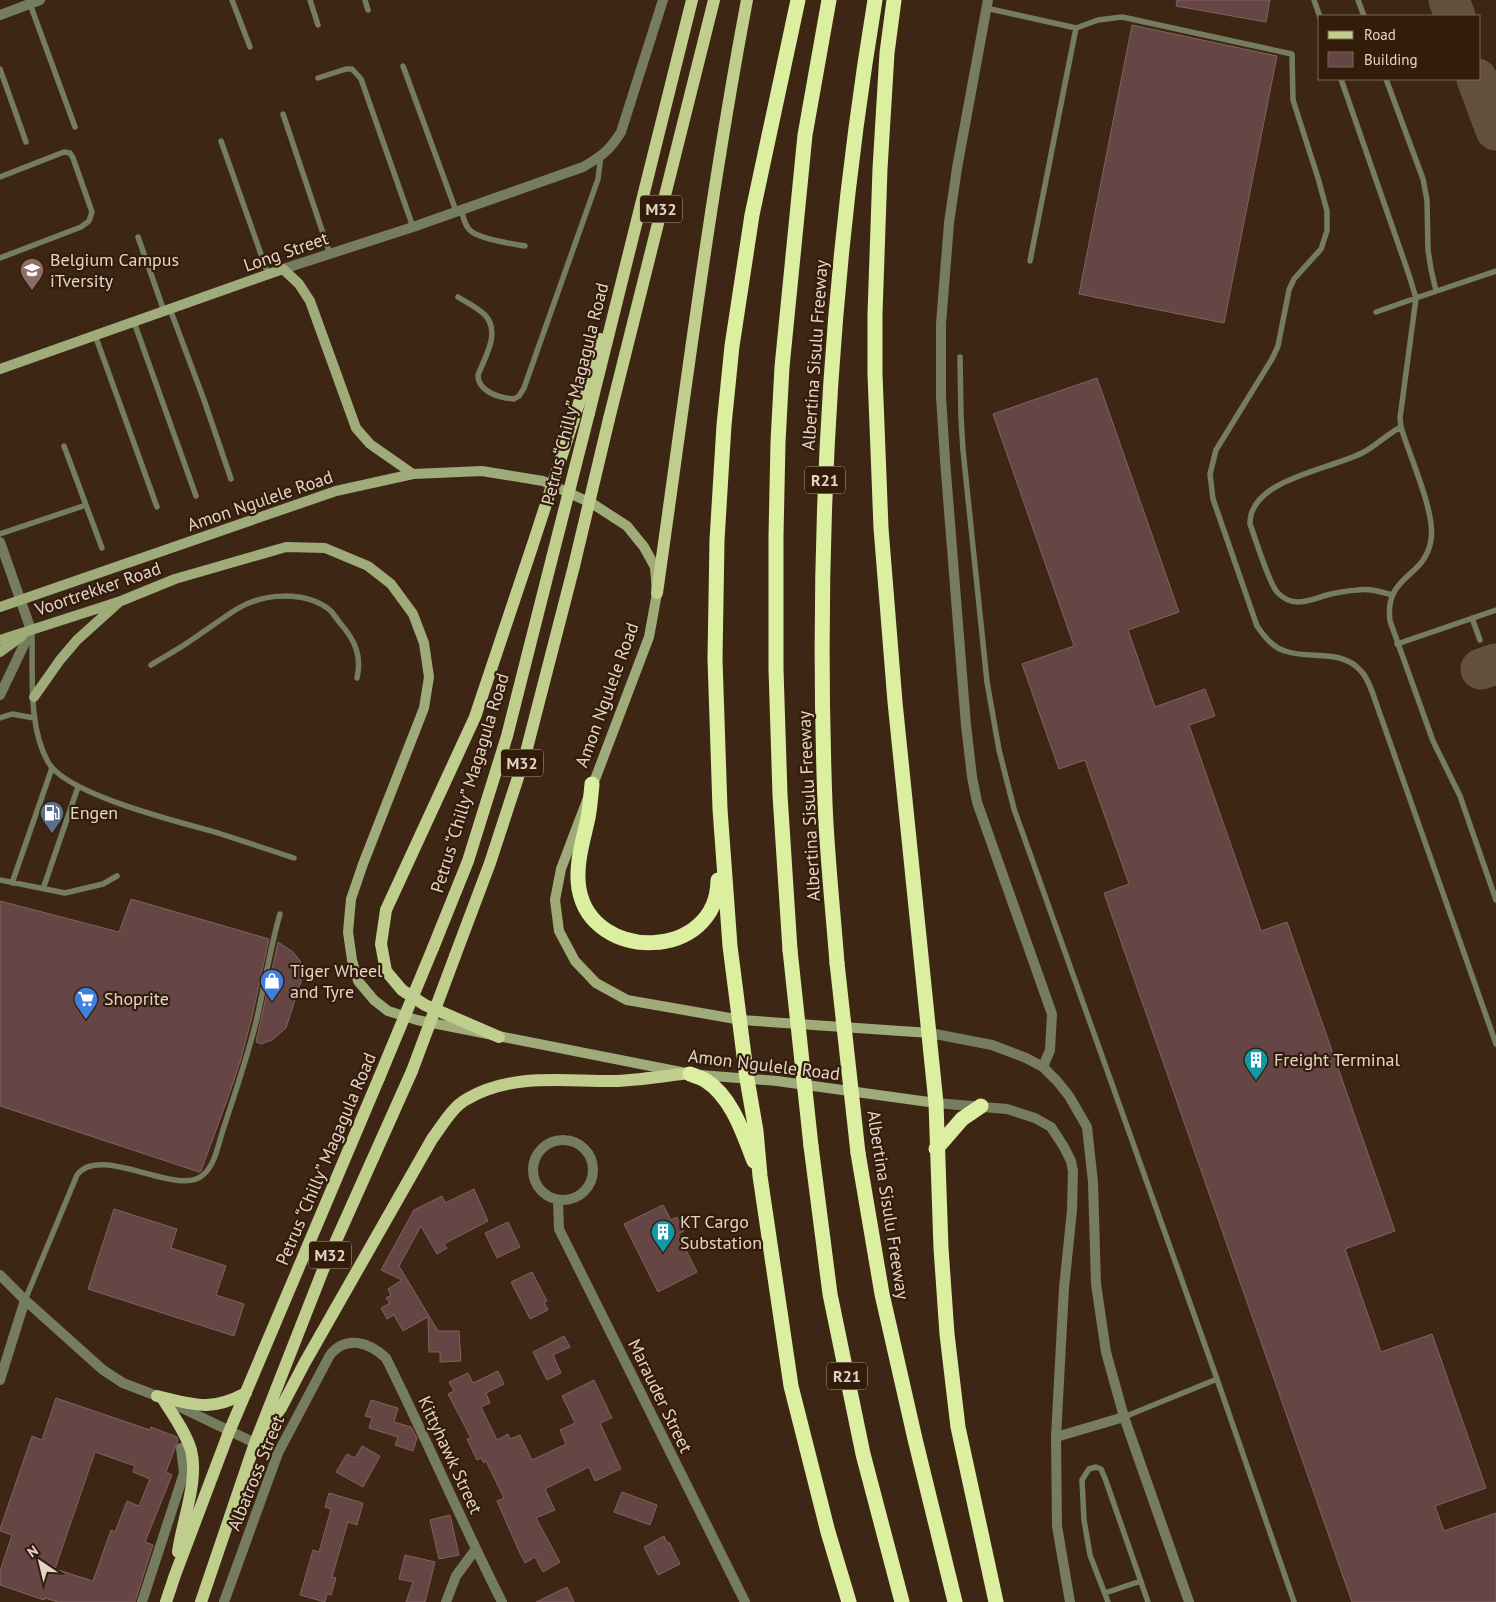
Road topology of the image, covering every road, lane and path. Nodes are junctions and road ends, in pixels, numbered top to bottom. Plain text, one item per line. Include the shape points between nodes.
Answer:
1 (232, 0) edge
2 (310, 0) edge
3 (365, 0) edge
4 (663, 0) edge
5 (692, 0) edge
6 (714, 0) edge
7 (747, 0) edge
8 (798, 0) edge
9 (828, 0) edge
10 (875, 0) edge
11 (894, 0) edge
12 (1314, 0) edge
13 (1358, 0) edge
14 (35, 2) edge
15 (987, 4) edge
16 (368, 10) dead end
17 (0, 15) edge
18 (1319, 15) edge
19 (1364, 15) edge
20 (318, 25) dead end
21 (1076, 28) junction
22 (250, 47) dead end
23 (403, 66) dead end
24 (0, 69) edge
25 (318, 78) dead end
26 (1341, 80) edge
27 (1386, 80) edge
28 (283, 114) dead end
29 (75, 127) dead end
30 (221, 141) dead end
31 (26, 142) dead end
32 (601, 156) junction
33 (0, 177) edge
34 (458, 210) junction
35 (413, 226) junction
36 (138, 238) dead end
37 (525, 246) dead end
38 (629, 248) junction
39 (330, 254) junction
40 (0, 258) edge
41 (1030, 261) dead end
42 (283, 269) junction
43 (1496, 271) edge
44 (268, 274) junction
45 (1436, 291) junction
46 (458, 296) dead end
47 (1416, 298) junction
48 (167, 310) junction
49 (1376, 312) dead end
50 (134, 322) junction
51 (96, 335) junction
52 (960, 357) dead end
53 (0, 369) edge
54 (1401, 427) junction
55 (64, 446) dead end
56 (413, 474) junction
57 (231, 479) dead end
58 (196, 496) dead end
59 (86, 505) junction
60 (157, 507) dead end
61 (0, 534) edge
62 (0, 542) edge
63 (102, 548) dead end
64 (175, 579) joint
65 (657, 593) junction
66 (1392, 595) junction
67 (22, 600) junction
68 (121, 601) junction
69 (0, 607) edge
70 (1496, 610) edge
71 (1472, 618) junction
72 (31, 630) junction
73 (0, 640) edge
74 (1480, 640) dead end
75 (1398, 644) junction
76 (0, 652) edge
77 (151, 665) dead end
78 (358, 678) dead end
79 (0, 695) edge
80 (34, 697) junction
81 (0, 718) edge
82 (34, 718) junction
83 (52, 768) junction
84 (592, 784) junction
85 (78, 787) junction
86 (720, 809) junction
87 (294, 858) dead end
88 (117, 876) dead end
89 (0, 880) edge
90 (12, 883) junction
91 (43, 889) junction
92 (1496, 900) edge
93 (280, 914) dead end
94 (740, 1020) junction
95 (930, 1033) junction
96 (499, 1037) junction
97 (1496, 1044) edge
98 (1043, 1067) junction
99 (689, 1074) junction
100 (747, 1079) junction
101 (936, 1103) junction
102 (981, 1106) junction
103 (936, 1149) junction
104 (760, 1176) junction
105 (558, 1201) junction
106 (0, 1275) edge
107 (25, 1300) junction
108 (350, 1342) joint
109 (1217, 1379) junction
110 (0, 1380) edge
111 (246, 1393) junction
112 (160, 1398) junction
113 (1124, 1418) junction
114 (229, 1432) junction
115 (1056, 1437) junction
116 (255, 1442) junction
117 (181, 1448) dead end
118 (475, 1550) junction
119 (175, 1575) junction
120 (1141, 1581) junction
121 (1105, 1593) junction
122 (142, 1602) edge
123 (166, 1602) edge
124 (201, 1602) edge
125 (224, 1602) edge
126 (446, 1602) edge
127 (502, 1602) edge
128 (745, 1602) edge
129 (849, 1602) edge
130 (902, 1602) edge
131 (956, 1602) edge
132 (996, 1602) edge
133 (1070, 1602) edge
134 (1108, 1602) edge
135 (1148, 1602) edge
136 (1188, 1602) edge
137 (1294, 1602) edge

1 - 22 lane
2 - 20 lane
3 - 16 lane
4 - 32 street, Long Street via 621,132 611,148
5 - 38 main road, Petrus “Chilly” Magagula Road / M32
6 - 116 main road, M32, bridge via 525,756 490,863 412,1071 323,1270
7 - 65 main road via 693,333
8 - 86 highway via 752,215 732,346 724,425 717,540 715,659
9 - 130 highway, Albertina Sisulu Freeway / R21, bridge via 806,135 782,367 776,536 780,795 790,950 830,1294 863,1454
10 - 131 highway, Albertina Sisulu Freeway / R21, bridge via 859,94 843,228 830,378 823,541 825,805 837,963 858,1153 882,1294
11 - 95 highway via 887,52 880,169 875,374 881,528 893,683
12 - 18 lane
13 - 19 lane
14 - 17 street
14 - 29 lane
15 - 21 lane
15 - 98 street via 949,223 941,324 941,397 972,777 977,802 1052,1014 1050,1050
21 - 41 lane
21 - 97 lane via 1098,20 1122,17 1292,54 1293,100 1327,211 1328,232 1322,250 1294,279 1278,346 1216,450 1210,484 1213,499 1257,626 1269,641 1284,651 1337,657 1363,672
23 - 34 lane
24 - 31 lane
25 - 35 lane via 346,69 358,73
26 - 47 lane
27 - 45 lane via 1423,179 1430,269
28 - 39 lane
30 - 44 lane
32 - 34 street, Long Street via 583,167
32 - 46 lane via 598,179 524,388 514,400 492,394 478,380 492,330 486,316
33 - 40 lane via 64,152 70,153 92,212 89,221 81,227
34 - 35 street, Long Street
34 - 37 lane via 472,232
35 - 39 street, Long Street
36 - 48 lane
38 - 96 main road, bridge via 476,718 386,910 381,944 386,971 402,990 425,1005
38 - 111 main road, Petrus “Chilly” Magagula Road / M32, bridge via 507,736 468,861
39 - 42 street, Long Street
42 - 44 main road, Long Street
42 - 56 main road via 299,284 310,301 356,428 370,444
43 - 45 lane
44 - 48 main road, Long Street
45 - 47 lane
47 - 49 lane
47 - 54 lane via 1400,410
48 - 50 main road, Long Street
48 - 57 lane via 204,400
50 - 51 main road, Long Street
50 - 58 lane
51 - 53 main road, Long Street
51 - 60 lane
52 - 109 lane via 963,450 987,682 999,750 1014,809
54 - 66 lane via 1428,510 1432,539 1420,565 1403,578
54 - 66 lane via 1361,454 1282,482 1261,499 1250,517 1272,582 1284,598 1305,602 1329,594 1366,589
55 - 59 lane
56 - 65 main road, Amon Ngulele Road via 482,472 543,481 593,504 627,526 644,547 655,567
56 - 67 main road, Amon Ngulele Road via 336,491
59 - 61 lane
59 - 63 lane
62 - 67 street
64 - 68 main road, Voortrekker Road
64 - 96 main road, Amon Ngulele Road via 286,547 325,548 368,566 391,584 413,614 424,643 428,677 424,708 351,899 348,932 352,960 358,981 388,1011
65 - 84 main road, Amon Ngulele Road via 649,638
66 - 75 lane via 1388,610
67 - 69 main road, Voortrekker Road
67 - 72 street
68 - 72 main road, Voortrekker Road
68 - 80 main road via 77,640
70 - 71 lane
71 - 74 lane
71 - 75 lane
72 - 73 main road
72 - 76 main road
72 - 79 street
72 - 80 lane
75 - 92 lane via 1433,741 1460,796
77 - 78 lane via 238,608 288,596 330,611 348,632 356,646 360,666
80 - 82 lane
81 - 82 lane via 12,714
82 - 83 lane via 41,747
83 - 85 lane
83 - 90 lane
84 - 86 highway via 580,850 579,890 595,922 608,932 639,943 670,940 683,935 696,929 711,911 718,887
84 - 94 main road, Amon Ngulele Road via 561,868 555,900 558,931 575,961 596,983 627,1000
85 - 87 lane via 140,811
85 - 91 lane
86 - 94 highway via 730,946
88 - 91 lane via 103,884 65,893
89 - 90 lane
90 - 91 lane
93 - 107 lane via 257,1018 210,1167 198,1179 189,1182 108,1166 81,1170
94 - 95 main road, Amon Ngulele Road
94 - 100 highway
95 - 98 street via 992,1045
95 - 101 highway
96 - 99 main road, Amon Ngulele Road
98 - 113 street via 1069,1096 1087,1127 1093,1182 1096,1284 1106,1352
99 - 100 main road, Amon Ngulele Road
99 - 104 highway via 705,1080 724,1099 740,1126
99 - 116 main road via 618,1081 515,1082 465,1100 432,1139 282,1408
100 - 101 main road, Amon Ngulele Road
100 - 104 highway
101 - 102 street
101 - 103 highway
102 - 103 highway via 962,1119
102 - 115 street via 1006,1109 1051,1127 1071,1161 1072,1210
103 - 132 highway via 947,1334 958,1427
104 - 129 highway via 790,1386
105 - 105 street via 544,1195 535,1183 532,1169 536,1154 547,1144 561,1139 576,1142 587,1151 593,1164 593,1179 585,1192 572,1200
105 - 128 street, Marauder Street via 559,1229
106 - 107 street
107 - 110 street
107 - 112 street via 103,1370
108 - 118 street, Kittyhawk Street via 370,1346 386,1358
108 - 125 street, Albatross Street via 342,1344 330,1355 283,1442
109 - 113 lane
109 - 137 lane
111 - 112 main road via 230,1402 207,1406
111 - 114 main road, Petrus “Chilly” Magagula Road / M32
112 - 114 street
112 - 119 main road via 183,1431 191,1451 193,1472
113 - 115 street
113 - 136 street
114 - 116 street
114 - 119 main road, Petrus “Chilly” Magagula Road / M32
115 - 133 street via 1057,1526
116 - 124 main road, M32
117 - 122 street via 184,1473
118 - 126 street via 456,1576
118 - 127 street, Kittyhawk Street
119 - 123 main road, Petrus “Chilly” Magagula Road / M32
120 - 121 lane
120 - 121 lane via 1101,1469 1093,1467 1082,1480 1084,1520 1090,1555
120 - 135 lane
121 - 134 lane

